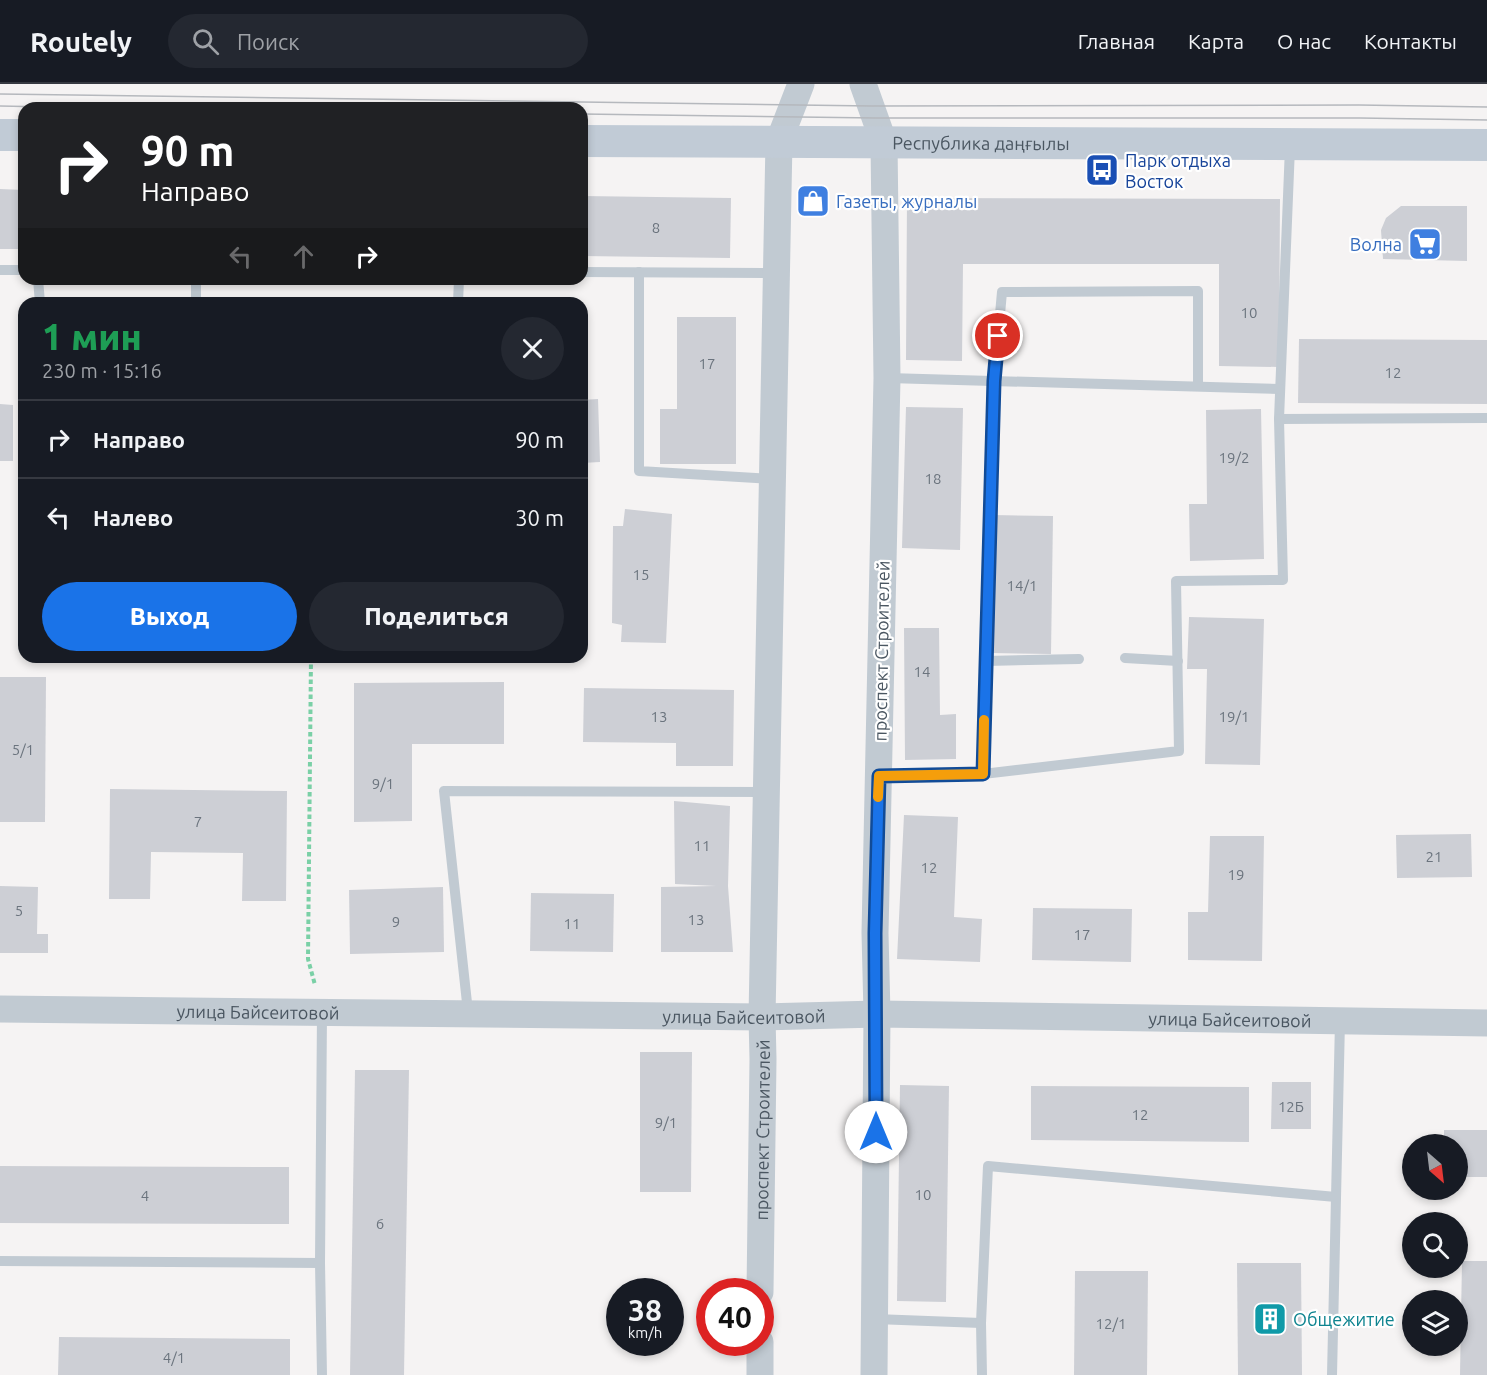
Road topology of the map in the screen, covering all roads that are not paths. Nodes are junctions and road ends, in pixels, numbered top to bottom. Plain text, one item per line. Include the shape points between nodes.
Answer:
1 (801, 84) edge
2 (863, 84) edge
3 (0, 135) edge
4 (18, 135) edge
5 (588, 141) edge
6 (779, 141) junction
7 (884, 143) junction
8 (1290, 144) junction
9 (1487, 145) edge
10 (0, 270) edge
11 (18, 270) edge
12 (588, 272) edge
13 (639, 272) junction
14 (776, 273) junction
15 (886, 378) junction
16 (994, 381) junction
17 (1198, 386) junction
18 (1280, 389) junction
19 (1487, 418) edge
20 (1279, 419) junction
21 (773, 478) junction
22 (1125, 658) dead end
23 (1079, 659) dead end
24 (986, 661) junction
25 (1178, 661) junction
26 (983, 774) junction
27 (879, 776) junction
28 (767, 792) junction
29 (0, 1009) edge
30 (322, 1012) junction
31 (468, 1014) junction
32 (877, 1014) junction
33 (762, 1017) junction
34 (1340, 1020) junction
35 (1487, 1023) edge
36 (1336, 1197) junction
37 (0, 1261) edge
38 (320, 1263) junction
39 (760, 1278) edge
40 (875, 1319) junction
41 (981, 1323) junction
42 (760, 1356) edge
43 (322, 1375) edge
44 (760, 1375) edge
45 (874, 1375) edge
46 (982, 1375) edge
47 (1332, 1375) edge

1 - 6 street, проспект Строителей
2 - 7 street, проспект Строителей
3 - 4 main road
5 - 6 main road, Республика даңғылы
6 - 7 main road, Республика даңғылы
6 - 14 street, проспект Строителей
7 - 8 main road, Республика даңғылы
7 - 15 street, проспект Строителей
8 - 9 main road, Республика даңғылы
8 - 18 lane
10 - 11 lane
12 - 13 lane
13 - 14 lane
13 - 21 lane via 639,471
14 - 21 street, проспект Строителей
15 - 16 lane
15 - 27 street, проспект Строителей
16 - 17 lane
16 - 17 lane via 1002,292 1198,291
16 - 24 lane
17 - 18 lane
18 - 20 lane
19 - 20 lane
20 - 25 lane via 1283,580 1176,581
21 - 28 street, проспект Строителей
22 - 25 lane
23 - 24 lane
24 - 26 lane
25 - 26 lane via 1179,752
26 - 27 lane
27 - 32 street, проспект Строителей
28 - 31 lane via 444,791
28 - 33 street, проспект Строителей
29 - 30 street, улица Байсеитовой
30 - 31 street, улица Байсеитовой
30 - 38 lane
31 - 33 street, улица Байсеитовой
32 - 33 street, улица Байсеитовой
32 - 34 street, улица Байсеитовой
32 - 40 street, проспект Строителей
33 - 39 street, проспект Строителей
34 - 35 street, улица Байсеитовой
34 - 36 lane
36 - 41 lane via 987,1166
36 - 47 lane
37 - 38 lane
38 - 43 lane
40 - 41 lane
40 - 45 street, проспект Строителей
41 - 46 lane
42 - 44 street

